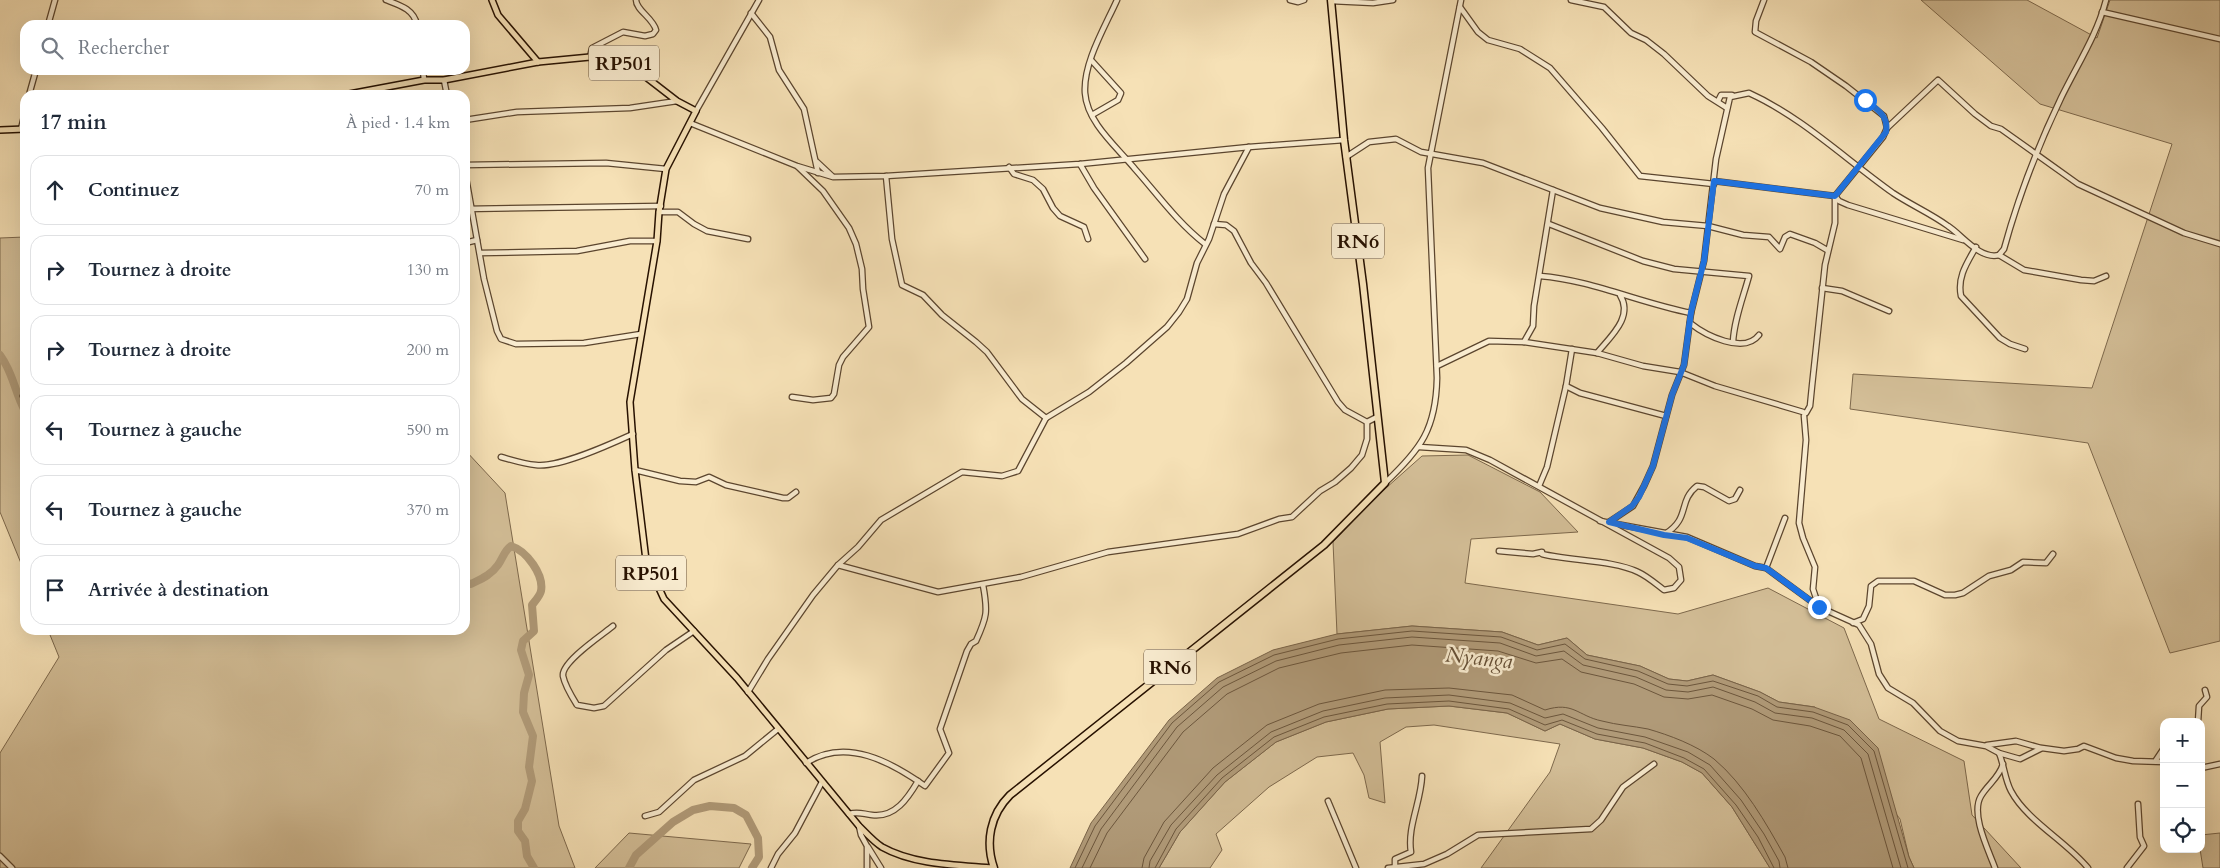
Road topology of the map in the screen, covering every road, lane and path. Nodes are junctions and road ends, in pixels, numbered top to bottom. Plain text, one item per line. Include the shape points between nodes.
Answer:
1 (55, 0) edge
2 (386, 0) edge
3 (492, 0) edge
4 (636, 0) edge
5 (759, 0) edge
6 (1117, 0) edge
7 (1290, 0) edge
8 (1304, 0) edge
9 (1331, 0) edge
10 (1393, 0) edge
11 (1461, 0) edge
12 (1571, 0) edge
13 (1764, 0) edge
14 (2106, 0) edge
15 (1460, 8) junction
16 (2102, 12) junction
17 (751, 14) junction
18 (49, 20) edge
19 (416, 20) edge
20 (2220, 39) edge
21 (590, 57) junction
22 (1092, 61) junction
23 (538, 62) junction
24 (35, 75) edge
25 (424, 75) edge
26 (424, 80) junction
27 (444, 80) junction
28 (30, 90) edge
29 (371, 90) edge
30 (446, 90) edge
31 (1732, 95) junction
32 (677, 101) junction
33 (1718, 101) junction
34 (1727, 108) junction
35 (696, 111) junction
36 (1092, 115) junction
37 (470, 119) edge
38 (690, 122) junction
39 (1887, 128) junction
40 (20, 129) edge
41 (0, 130) edge
42 (1344, 140) junction
43 (1249, 147) junction
44 (1430, 155) junction
45 (2038, 155) junction
46 (1346, 157) junction
47 (1126, 158) junction
48 (817, 162) junction
49 (1080, 164) junction
50 (470, 165) edge
51 (797, 166) junction
52 (1858, 167) junction
53 (1009, 168) junction
54 (666, 169) junction
55 (818, 173) junction
56 (886, 176) junction
57 (833, 177) junction
58 (1714, 182) junction
59 (1553, 190) junction
60 (470, 195) edge
61 (1835, 196) junction
62 (473, 209) junction
63 (660, 209) junction
64 (1214, 224) junction
65 (1549, 224) junction
66 (1708, 226) junction
67 (748, 239) dead end
68 (1088, 239) dead end
69 (477, 240) junction
70 (1965, 240) junction
71 (658, 241) junction
72 (470, 242) edge
73 (1205, 244) junction
74 (2220, 244) edge
75 (1976, 248) junction
76 (1827, 250) junction
77 (480, 253) junction
78 (1999, 255) junction
79 (1145, 259) dead end
80 (1704, 261) junction
81 (1702, 272) junction
82 (1710, 272) junction
83 (1540, 276) junction
84 (2106, 276) dead end
85 (1822, 288) junction
86 (1620, 295) junction
87 (1889, 310) dead end
88 (1691, 312) junction
89 (1690, 323) junction
90 (641, 334) junction
91 (1759, 335) dead end
92 (1524, 342) junction
93 (1732, 342) junction
94 (1572, 348) junction
95 (2025, 349) dead end
96 (1597, 353) junction
97 (1437, 366) junction
98 (1680, 372) junction
99 (1566, 386) junction
100 (792, 397) dead end
101 (1804, 414) junction
102 (1666, 416) junction
103 (1377, 417) junction
104 (1046, 418) junction
105 (1367, 422) junction
106 (633, 434) junction
107 (1419, 447) junction
108 (501, 457) dead end
109 (635, 470) junction
110 (1385, 483) junction
111 (1540, 486) junction
112 (1740, 490) dead end
113 (796, 492) dead end
114 (1785, 518) dead end
115 (1600, 521) junction
116 (1609, 522) junction
117 (1664, 535) junction
118 (1499, 551) dead end
119 (2053, 554) dead end
120 (838, 565) junction
121 (1766, 568) junction
122 (983, 585) junction
123 (1819, 607) junction
124 (1853, 623) junction
125 (613, 626) dead end
126 (694, 631) junction
127 (2205, 690) dead end
128 (748, 692) junction
129 (2198, 718) edge
130 (778, 729) junction
131 (1986, 746) junction
132 (2042, 748) junction
133 (1999, 753) junction
134 (2160, 754) edge
135 (2156, 760) junction
136 (2160, 761) edge
137 (806, 763) junction
138 (2003, 763) junction
139 (1654, 764) dead end
140 (2220, 764) edge
141 (2205, 767) edge
142 (1422, 776) dead end
143 (918, 781) junction
144 (822, 782) junction
145 (1328, 801) dead end
146 (2138, 804) dead end
147 (849, 814) junction
148 (645, 816) dead end
149 (859, 826) junction
150 (867, 846) junction
151 (0, 856) edge
152 (1395, 867) edge
153 (1406, 867) edge
154 (12, 868) edge
155 (771, 868) edge
156 (867, 868) edge
157 (882, 868) edge
158 (993, 868) edge
159 (1356, 868) edge
160 (1388, 868) edge
161 (1995, 868) edge
162 (2088, 868) edge
163 (2127, 868) edge

1 - 18 street
2 - 19 street via 403,6
3 - 23 main road via 498,15
4 - 21 street via 637,6 654,22 656,30 653,34 645,36 623,32 592,48
5 - 17 street
6 - 22 street
7 - 8 street
9 - 10 street via 1373,3
9 - 42 highway, RN6
11 - 15 street
12 - 33 street via 1604,7 1631,33 1650,42 1690,81
13 - 39 street via 1754,32 1811,62 1846,86 1884,116
14 - 16 street
15 - 44 street
15 - 58 street via 1482,36 1520,50 1550,68 1640,176
16 - 20 street
16 - 45 street
17 - 35 street
17 - 48 street via 770,37 779,70 804,109
21 - 23 main road, RP501
21 - 32 main road, RP501 via 633,67
22 - 36 street via 1085,94
22 - 36 street via 1121,92 1118,100
23 - 27 main road, RP501
24 - 28 street
25 - 26 street
26 - 27 main road, RP501
26 - 29 main road, RP501
27 - 30 street
31 - 33 street via 1722,95
31 - 34 street
31 - 52 street via 1749,92 1769,103 1793,117
32 - 35 main road, RP501
32 - 37 street via 630,108 517,112
33 - 34 street
34 - 58 street
35 - 38 main road, RP501
36 - 47 street
38 - 51 street
38 - 54 main road, RP501
39 - 45 street via 1938,80 1988,124 2001,129
39 - 52 street
40 - 41 main road
42 - 43 street
42 - 46 highway, RN6
43 - 47 street
43 - 64 street via 1227,188
44 - 46 street via 1396,138 1369,142
44 - 59 street via 1483,163
44 - 97 street via 1428,192
45 - 74 street via 2078,184 2184,233
45 - 78 street
46 - 103 highway, RN6
47 - 49 street
47 - 73 street via 1176,219
48 - 55 street
48 - 57 street
49 - 53 street
49 - 79 street
50 - 54 street via 606,163
51 - 55 street
51 - 100 street via 823,191 853,236 862,269 870,323 867,331 843,357 834,394 830,398
52 - 61 street
52 - 70 street
53 - 56 street
53 - 68 street via 1014,174 1034,180 1057,213 1084,227
54 - 63 main road, RP501
55 - 57 street
56 - 57 street
56 - 104 street via 892,238 902,285 924,295 942,315 987,352 1022,398
58 - 61 street
58 - 66 street
59 - 65 street
59 - 66 street via 1600,208 1664,222
60 - 62 street
61 - 70 street via 1839,202
61 - 76 street via 1835,223
62 - 63 street
62 - 69 street
63 - 67 street via 678,212 707,231
63 - 71 main road, RP501
64 - 73 street
64 - 105 street via 1232,227 1325,384 1345,410
65 - 81 street via 1643,260 1674,269
65 - 83 street
66 - 76 street via 1743,235 1768,236 1780,249 1790,234
66 - 80 street
69 - 72 street
69 - 77 street
70 - 75 street
71 - 77 street via 630,241 578,251
71 - 90 main road, RP501
73 - 104 street via 1187,299 1167,327 1089,392
75 - 78 street via 1989,255
75 - 95 street via 1962,271 1962,296 2000,338
76 - 85 street
77 - 90 street via 491,309 501,339 516,344 584,343
78 - 84 street via 2024,270 2094,281
80 - 81 street
80 - 82 street
81 - 82 street
81 - 88 street
82 - 93 street via 1749,276
83 - 86 street via 1579,282
83 - 92 street via 1533,326
85 - 87 street via 1842,291
85 - 101 street via 1810,406
86 - 88 street
86 - 96 street via 1626,308 1624,316
88 - 89 street
89 - 93 street via 1704,334
89 - 98 street via 1684,365
90 - 106 main road, RP501 via 630,402
91 - 93 street via 1748,343
92 - 94 street
92 - 97 street via 1489,341
94 - 96 street
94 - 99 street
96 - 98 street
97 - 107 street via 1435,409
98 - 101 street
98 - 102 street
99 - 102 street via 1580,393
99 - 111 street
101 - 123 street via 1804,485 1799,522 1802,538 1815,567 1813,590
102 - 116 street via 1653,466 1639,497
103 - 105 street
103 - 110 highway, RN6
104 - 120 street via 1018,471 1002,476 962,472 881,520
105 - 122 street via 1367,439 1362,455 1346,473 1292,517 1238,534 1108,552
106 - 108 street via 552,464 537,466
106 - 109 main road, RP501
107 - 110 street
107 - 111 street via 1457,448 1477,453
109 - 113 street via 680,482 696,482 708,477 726,485 783,498
109 - 126 main road, RP501 via 650,571 664,599
110 - 158 highway, RN6 via 1324,545 1010,795 996,813 990,829
111 - 115 street
112 - 117 street via 1736,498 1729,501 1697,486 1683,507 1680,523
114 - 121 street
115 - 116 street
115 - 118 street via 1675,563 1681,571 1678,584 1664,590 1639,573 1623,567 1562,559 1542,552
116 - 117 street
117 - 121 street via 1687,538
119 - 124 street via 2046,563 2023,562 1955,595 1940,593 1919,582 1878,581 1871,586 1863,618
120 - 122 street via 938,592
120 - 128 street via 813,595
121 - 123 street
122 - 143 street via 987,605 985,618 976,642 967,651 940,729 949,753 925,786
123 - 124 street
124 - 131 street via 1868,638 1879,674 1888,688 1914,703 1950,738
125 - 126 street via 564,669 563,678 577,705 604,706 666,650
126 - 128 main road, RP501
127 - 129 street via 2207,697 2199,706
128 - 130 main road, RP501
130 - 137 main road, RP501
130 - 148 street via 745,756 694,780 659,812
131 - 132 street via 2016,741
131 - 133 street
132 - 133 street via 2020,759
132 - 135 street via 2064,751 2087,746 2116,758
133 - 138 street
134 - 135 street
135 - 136 street
137 - 143 street via 819,755 853,750
137 - 144 main road, RP501
138 - 161 street via 1998,776 1981,796 1978,807 1985,842
138 - 162 street via 2010,790 2025,810 2074,851
139 - 153 street via 1628,782 1591,830 1478,835 1447,854 1424,864
140 - 141 street
142 - 152 street via 1409,839 1411,852 1395,859
143 - 147 street via 907,800 891,811 880,816 858,812
144 - 147 main road, RP501
144 - 155 street
145 - 159 street
146 - 163 street via 2140,837 2144,846
147 - 149 main road, RP501
149 - 150 street
149 - 158 main road, RP501 via 881,846 900,855
150 - 156 street
150 - 157 street
151 - 154 street
152 - 153 street
152 - 160 street

